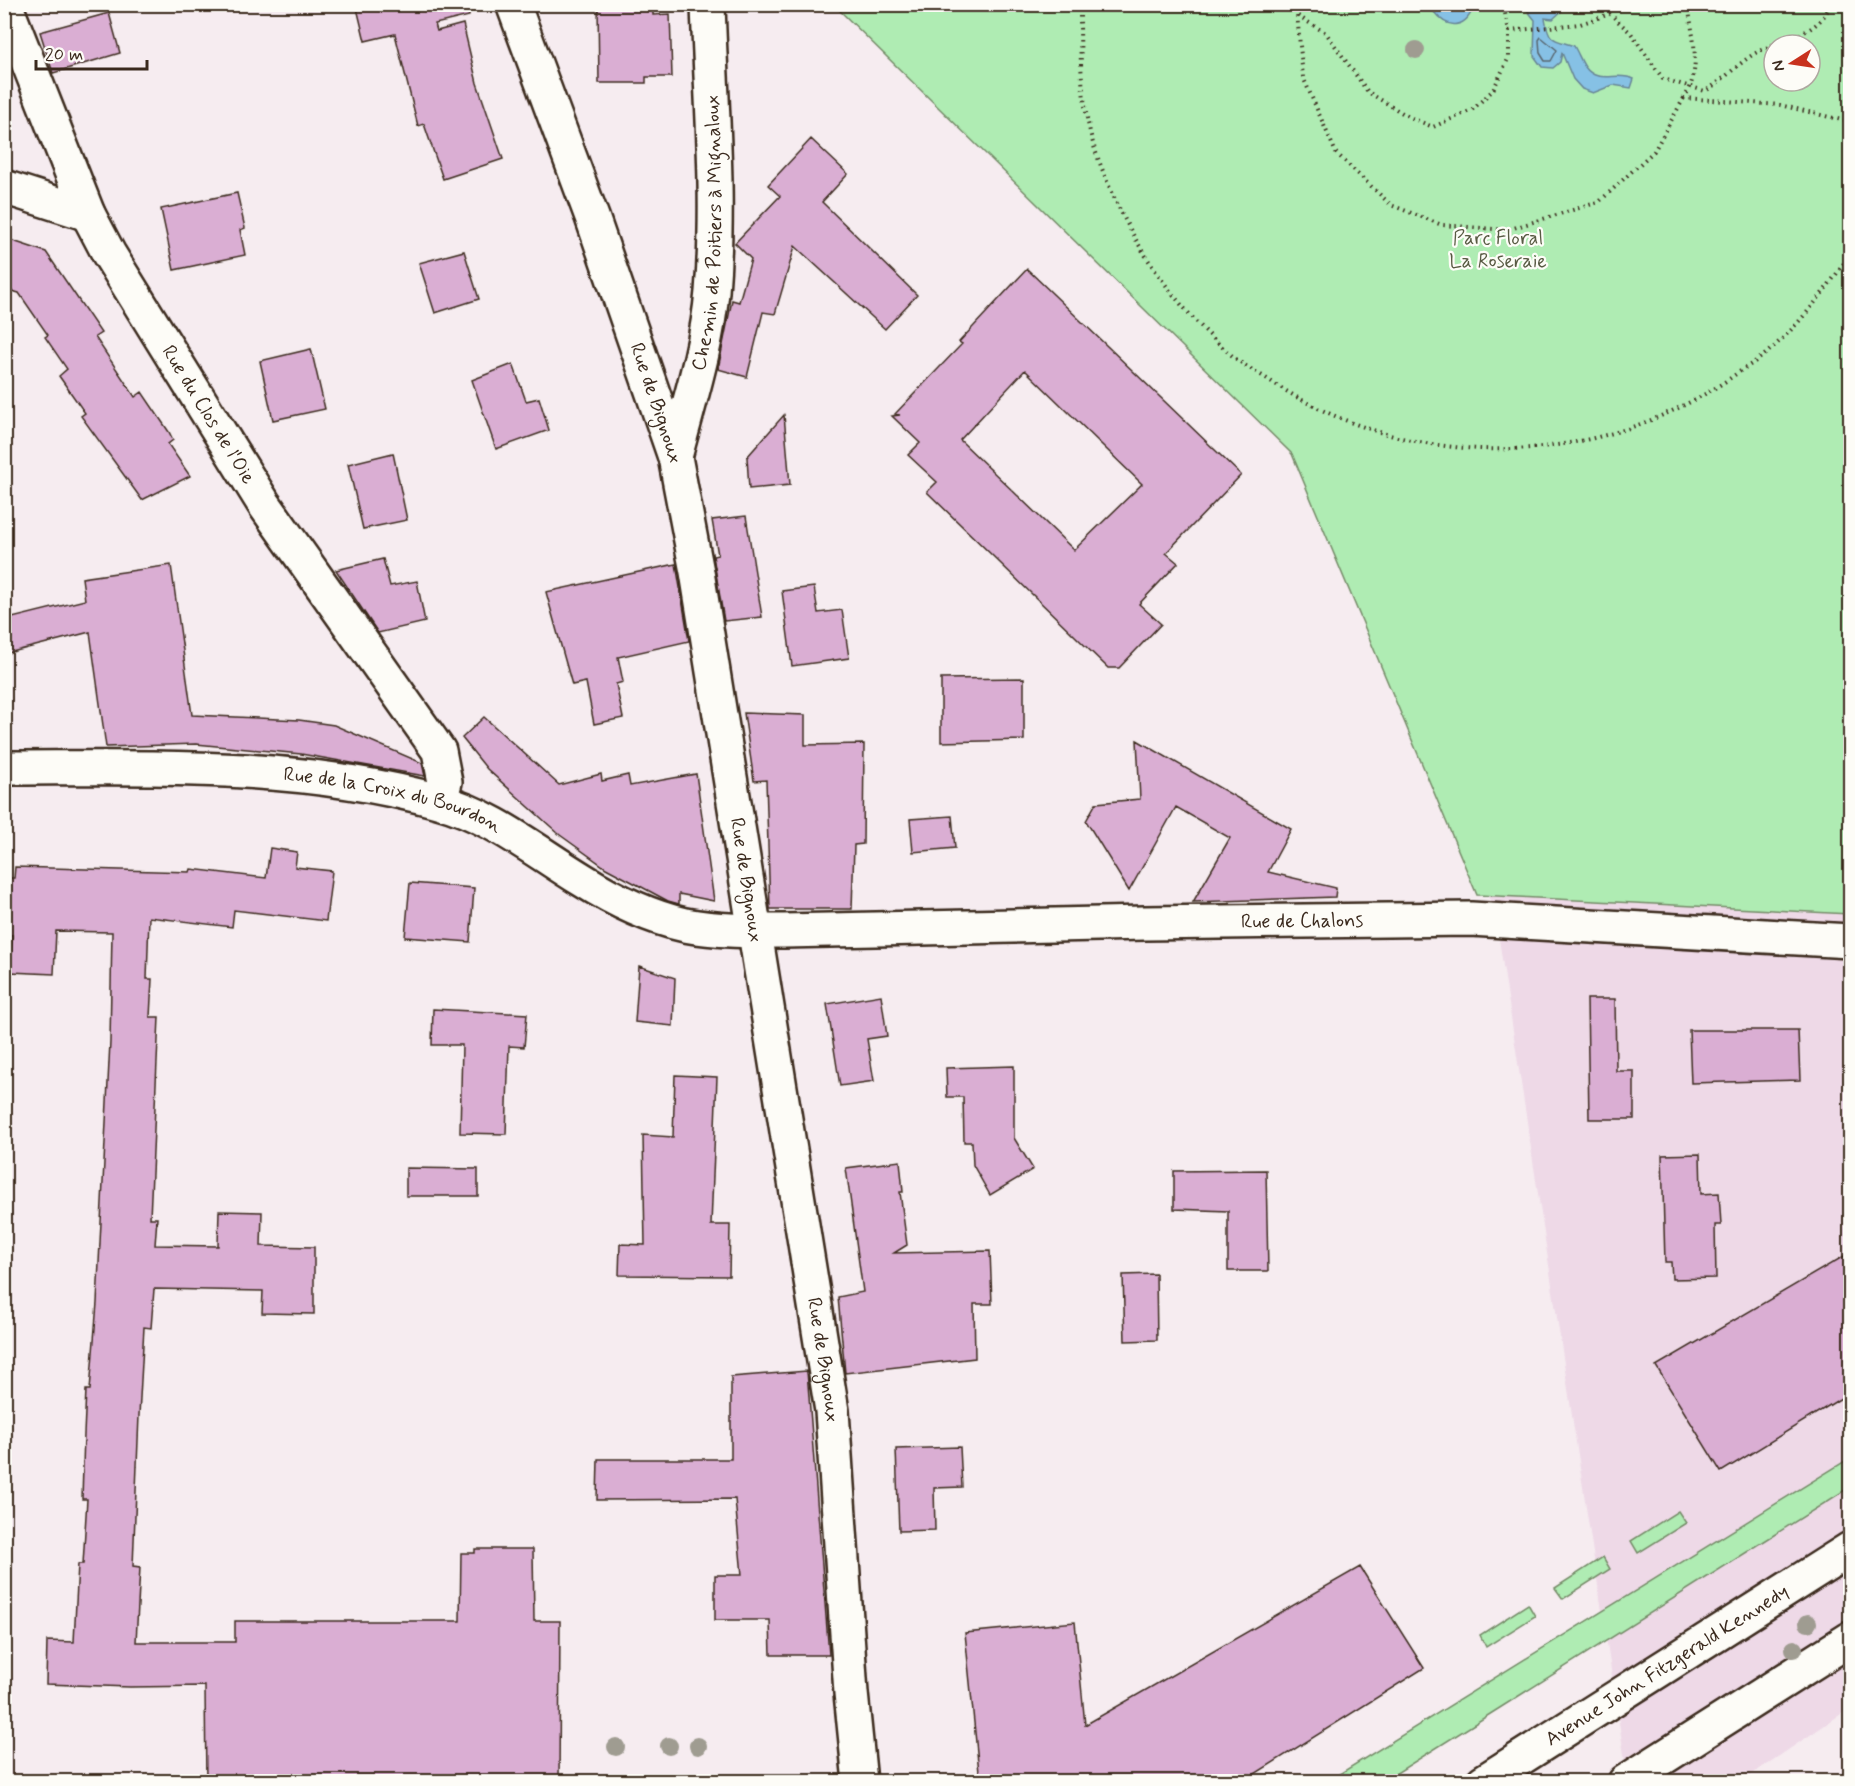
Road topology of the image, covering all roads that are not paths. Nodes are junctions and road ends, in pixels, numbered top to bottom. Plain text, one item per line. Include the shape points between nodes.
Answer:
1 (5, 4) edge
2 (513, 4) edge
3 (708, 4) edge
4 (4, 187) edge
5 (88, 214) junction
6 (675, 457) junction
7 (4, 768) edge
8 (440, 801) junction
9 (754, 931) junction
10 (1851, 941) edge
11 (1851, 1549) edge
12 (1851, 1639) edge
13 (860, 1782) edge
14 (1483, 1782) edge
15 (1625, 1782) edge

1 - 5 street, Rue du Clos de l'Oie
2 - 6 street, Rue de Bignoux
3 - 6 street, Chemin de Poitiers à Mignaloux via 715,231 712,292 705,343
4 - 5 street
5 - 8 street, Rue du Clos de l'Oie via 264,504 439,751 445,782
6 - 9 street, Rue de Bignoux
7 - 8 street, Rue de la Croix du Bourdon via 231,769 332,780
8 - 9 street, Rue de la Croix du Bourdon via 497,825 584,881 633,906 684,925
9 - 10 street, Rue de Chalons via 1471,919
9 - 13 street, Rue de Bignoux via 832,1411
11 - 14 street, Avenue John Fitzgerald Kennedy
12 - 15 street

